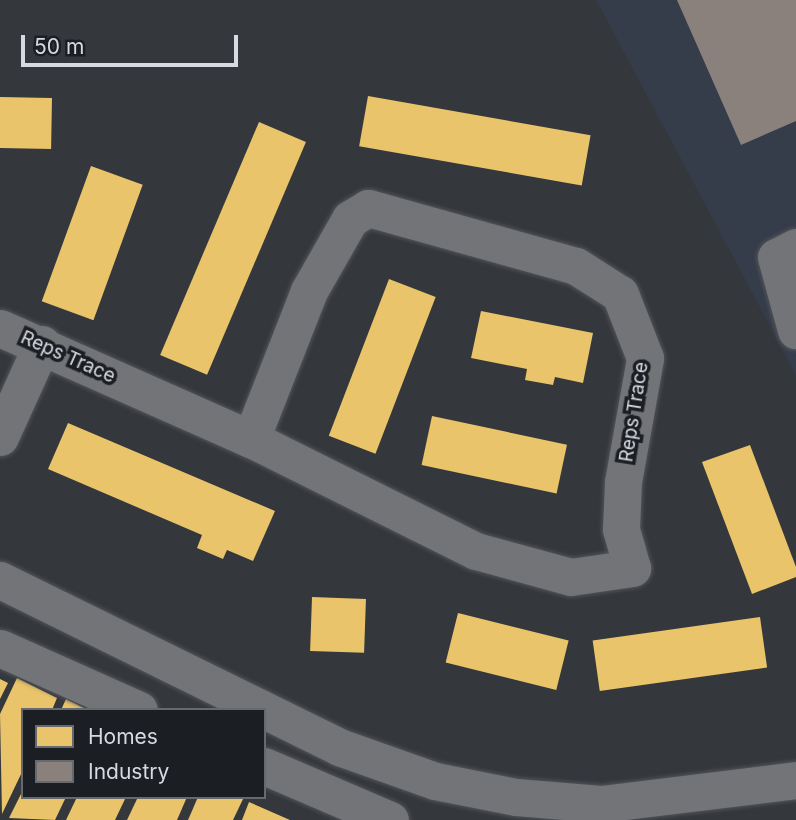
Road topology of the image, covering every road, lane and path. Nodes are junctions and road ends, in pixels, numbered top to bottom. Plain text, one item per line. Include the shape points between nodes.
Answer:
1 (796, 247) edge
2 (0, 328) edge
3 (796, 330) edge
4 (41, 345) junction
5 (0, 437) edge
6 (251, 439) junction
7 (0, 580) edge
8 (0, 648) edge
9 (135, 708) edge
10 (260, 708) edge
11 (266, 711) edge
12 (266, 767) edge
13 (796, 780) edge
14 (390, 820) edge

1 - 3 street via 776,257
2 - 4 street, Reps Trace
4 - 5 street
4 - 6 street, Reps Trace
6 - 6 street, Reps Trace via 309,291 350,219 368,208 576,266 620,293 645,358 623,482 621,529 632,568 571,577 476,551
7 - 10 street
8 - 9 street
11 - 13 street via 339,747 435,780 516,797 601,804
12 - 14 street

